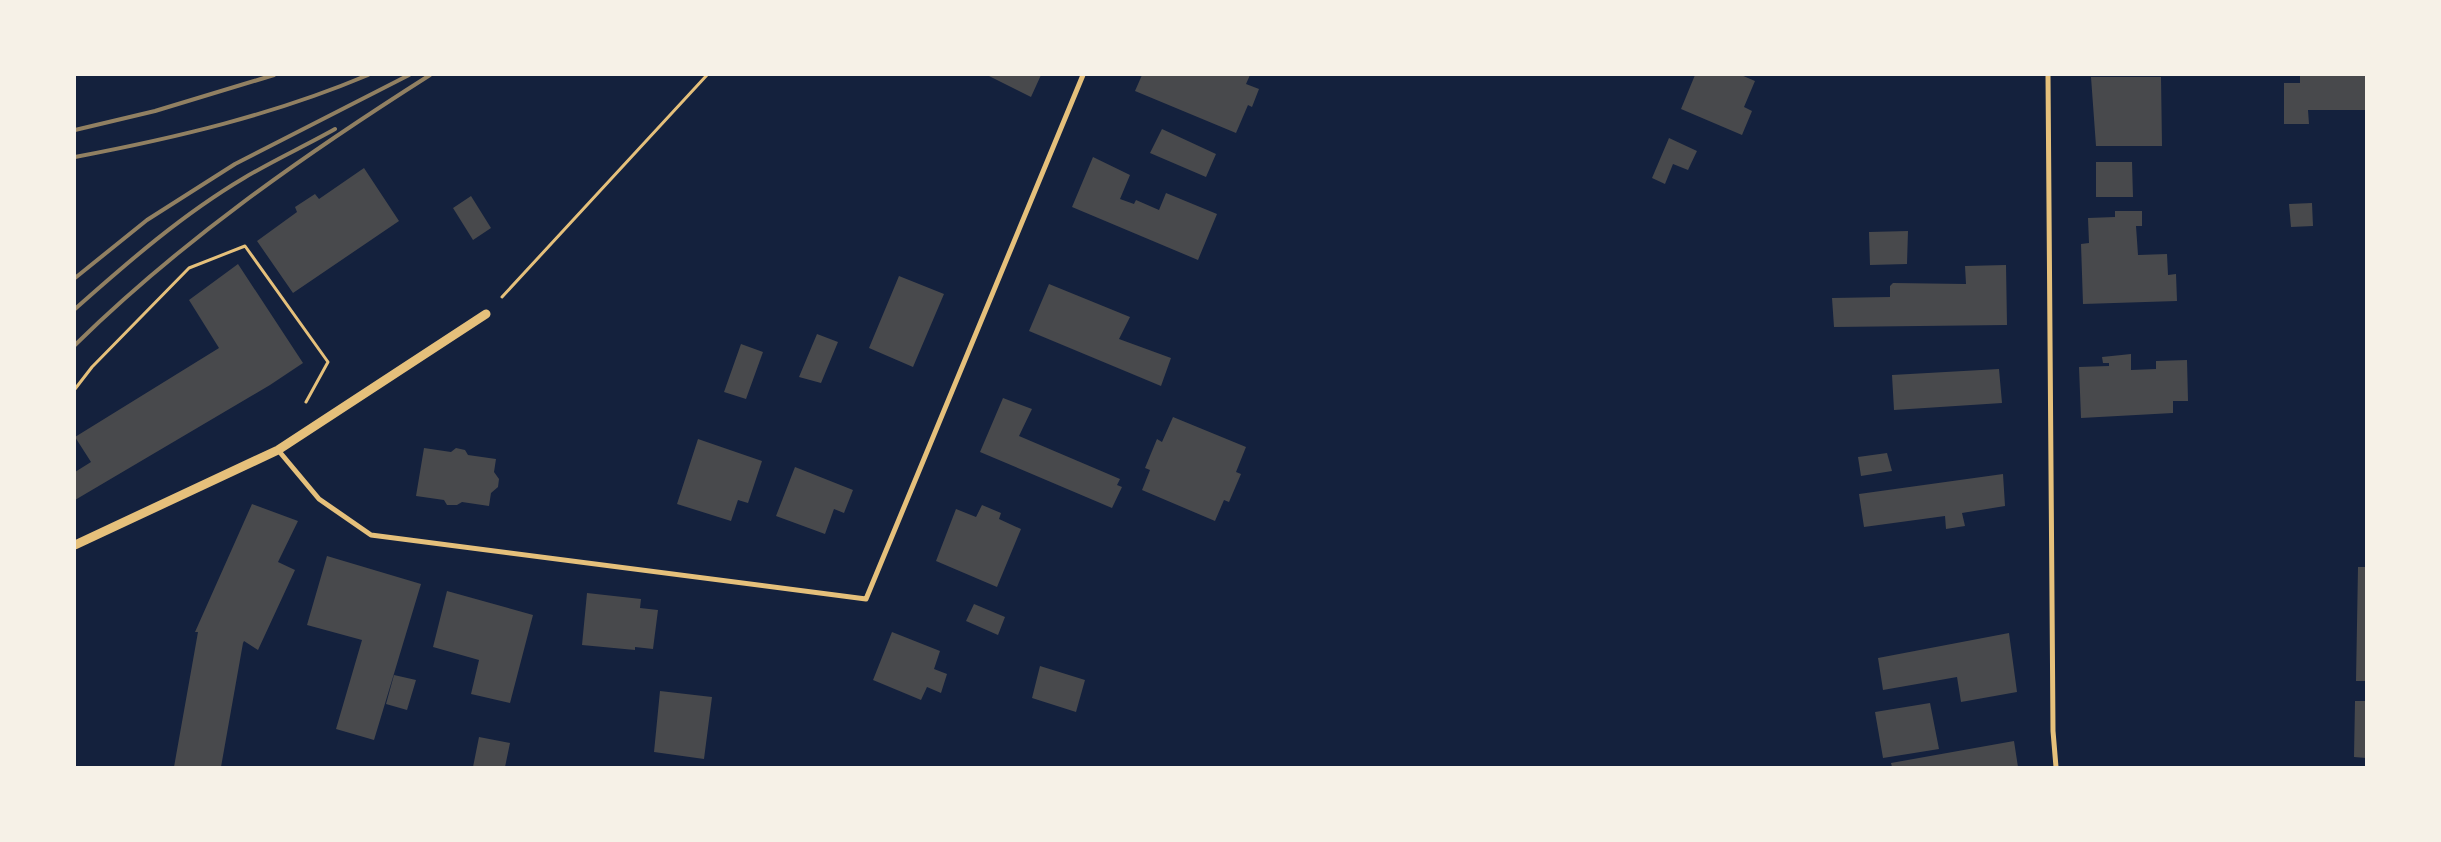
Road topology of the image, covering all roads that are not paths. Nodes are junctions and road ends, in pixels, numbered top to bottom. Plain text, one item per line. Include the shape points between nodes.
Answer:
1 (1083, 75) edge
2 (2048, 75) edge
3 (486, 314) road end
4 (278, 450) junction
5 (75, 545) edge
6 (2056, 767) edge

1 - 4 street via 866,599 372,534 318,499
2 - 6 street via 2052,721
3 - 4 street
4 - 5 street

